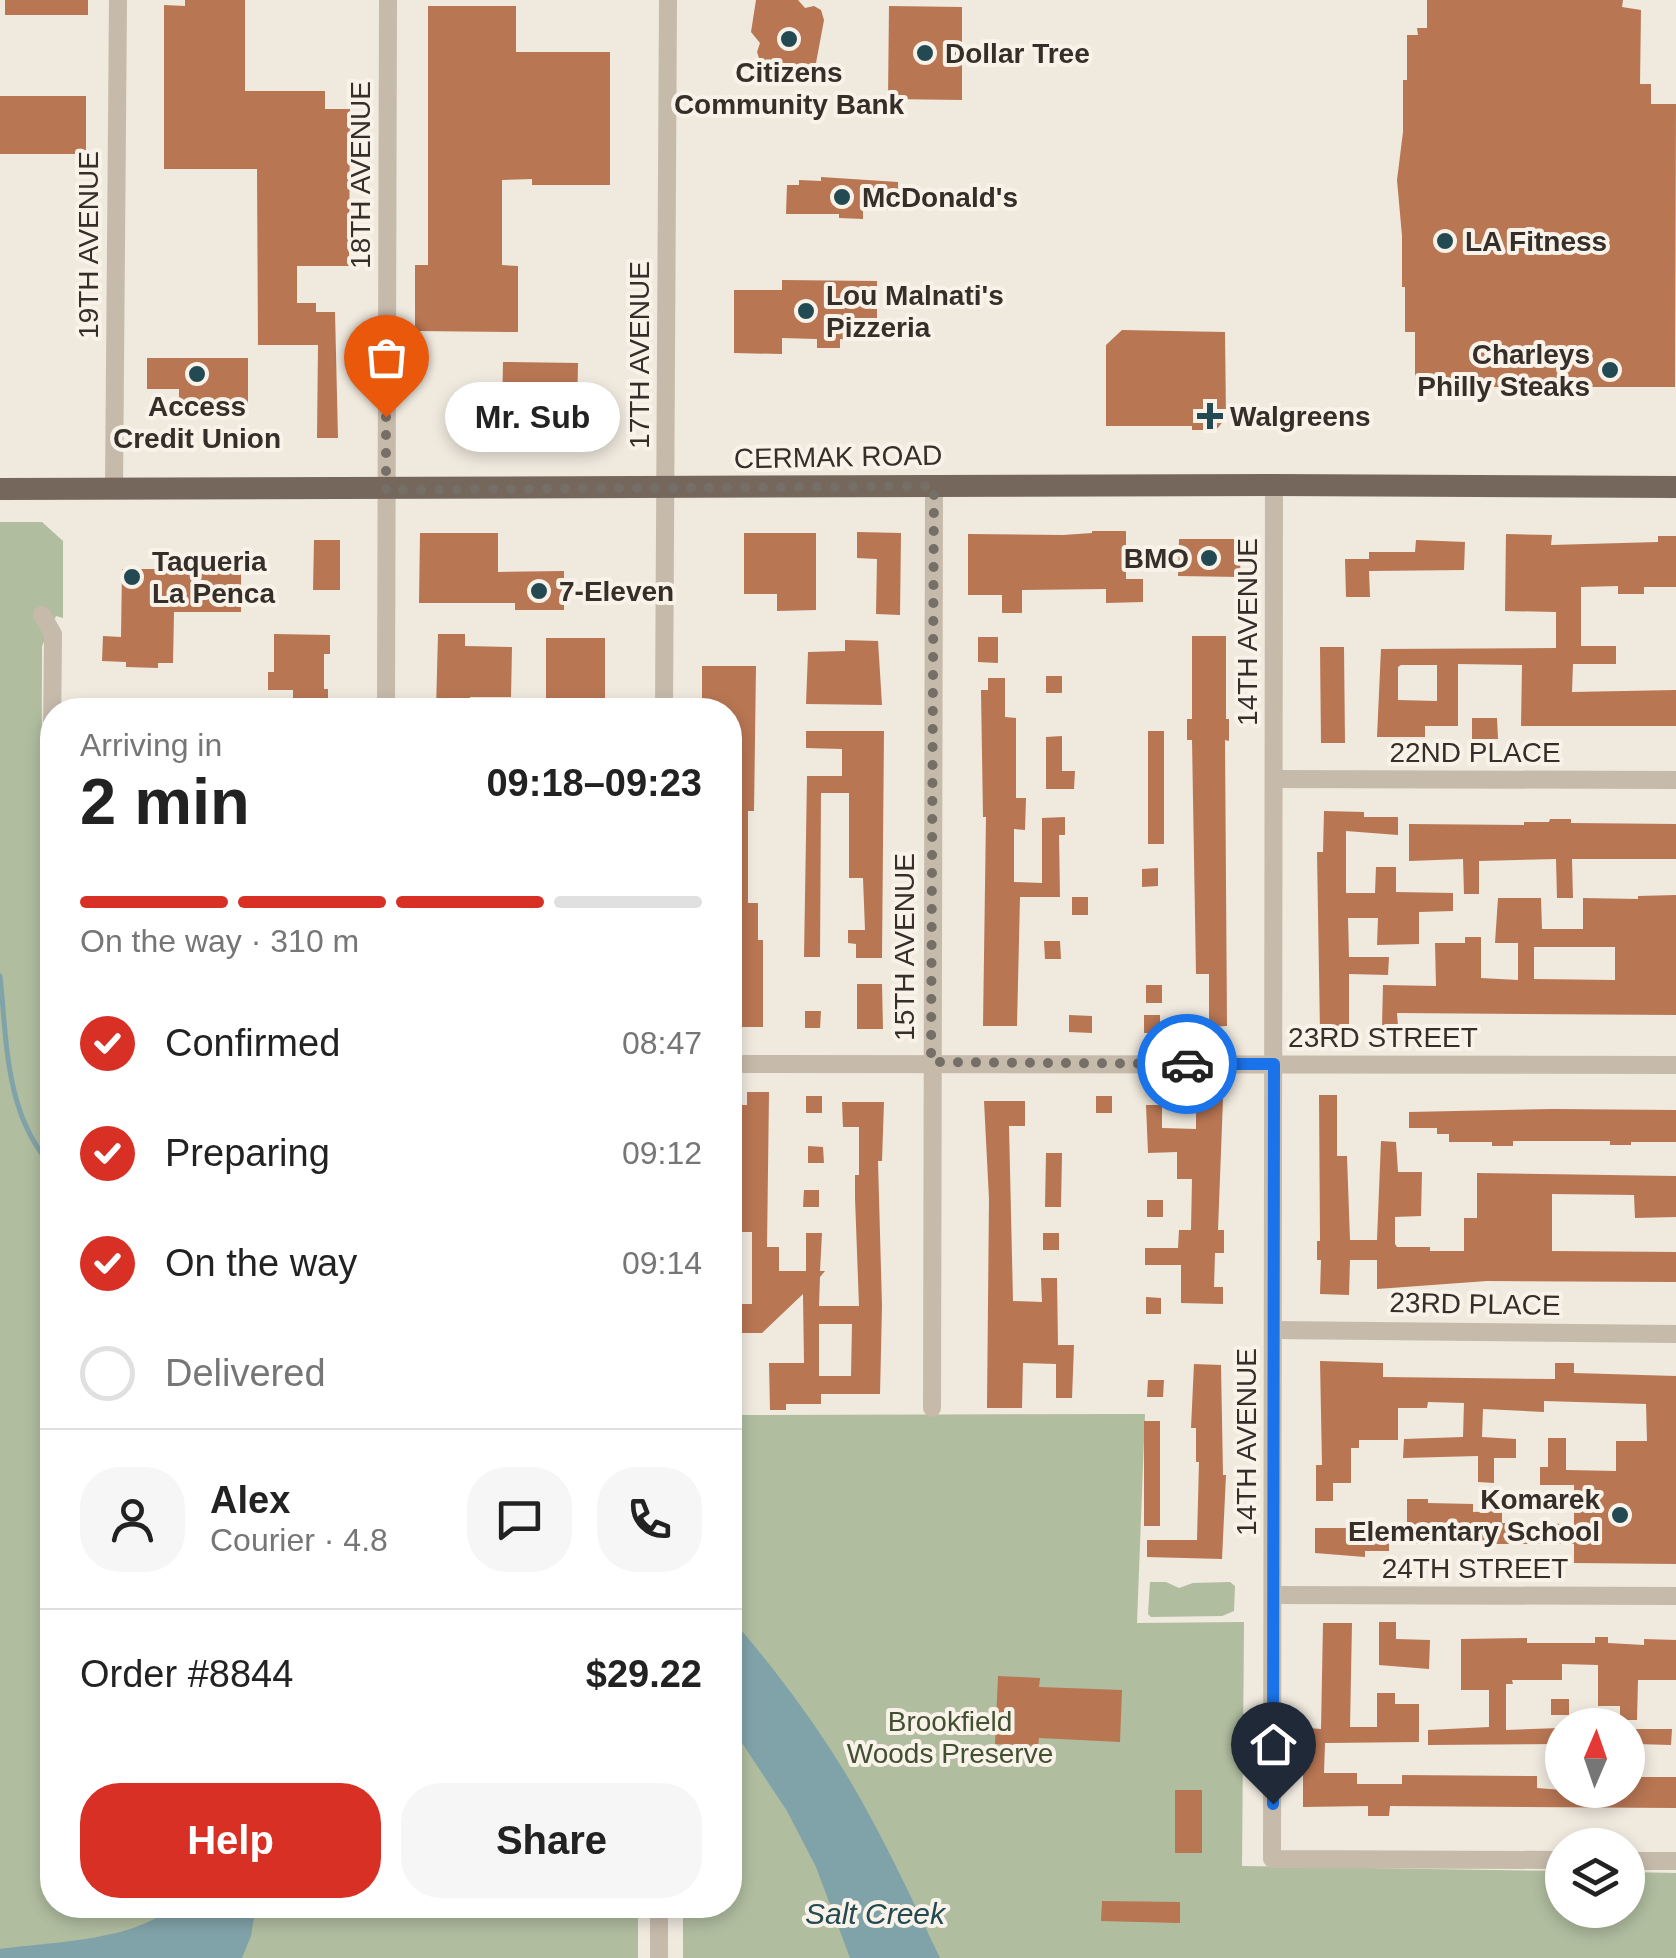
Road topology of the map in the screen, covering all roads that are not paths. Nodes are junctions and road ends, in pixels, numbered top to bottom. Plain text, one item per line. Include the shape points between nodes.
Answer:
1 (118, 0) edge
2 (388, 0) edge
3 (668, 0) edge
4 (1274, 485) junction
5 (934, 486) junction
6 (1676, 487) edge
7 (666, 489) junction
8 (0, 490) edge
9 (114, 490) junction
10 (386, 490) junction
11 (42, 615) dead end
12 (52, 698) edge
13 (386, 698) edge
14 (664, 698) edge
15 (1274, 779) junction
16 (1676, 780) edge
17 (931, 1062) junction
18 (742, 1064) edge
19 (1274, 1064) junction
20 (1676, 1065) edge
21 (1273, 1330) junction
22 (1676, 1334) edge
23 (932, 1408) dead end
24 (1274, 1594) junction
25 (1676, 1596) edge
26 (1545, 1860) edge
27 (1645, 1861) edge
28 (1676, 1861) edge
29 (660, 1918) edge
30 (659, 1958) edge

1 - 9 street, 19TH AVENUE
2 - 10 street, 18TH AVENUE
3 - 7 street, 17TH AVENUE
4 - 5 main road, CERMAK ROAD
4 - 6 main road, CERMAK ROAD
4 - 15 street, 14TH AVENUE
5 - 7 main road, CERMAK ROAD
5 - 17 street, 15TH AVENUE
7 - 10 main road, CERMAK ROAD
7 - 14 street, 17TH AVENUE
8 - 9 main road, CERMAK ROAD
9 - 10 main road, CERMAK ROAD
10 - 13 street, 18TH AVENUE
11 - 12 street via 53,634
15 - 16 street, 22ND PLACE
15 - 19 street, 14TH AVENUE
17 - 18 street, 23RD STREET
17 - 19 street, 23RD STREET
17 - 23 street, 15TH AVENUE
19 - 20 street, 23RD STREET
19 - 21 street, 14TH AVENUE
21 - 22 street, 23RD PLACE
21 - 24 street, 14TH AVENUE
24 - 25 street, 24TH STREET
24 - 26 street, 14TH AVENUE via 1272,1859
27 - 28 street
29 - 30 street

